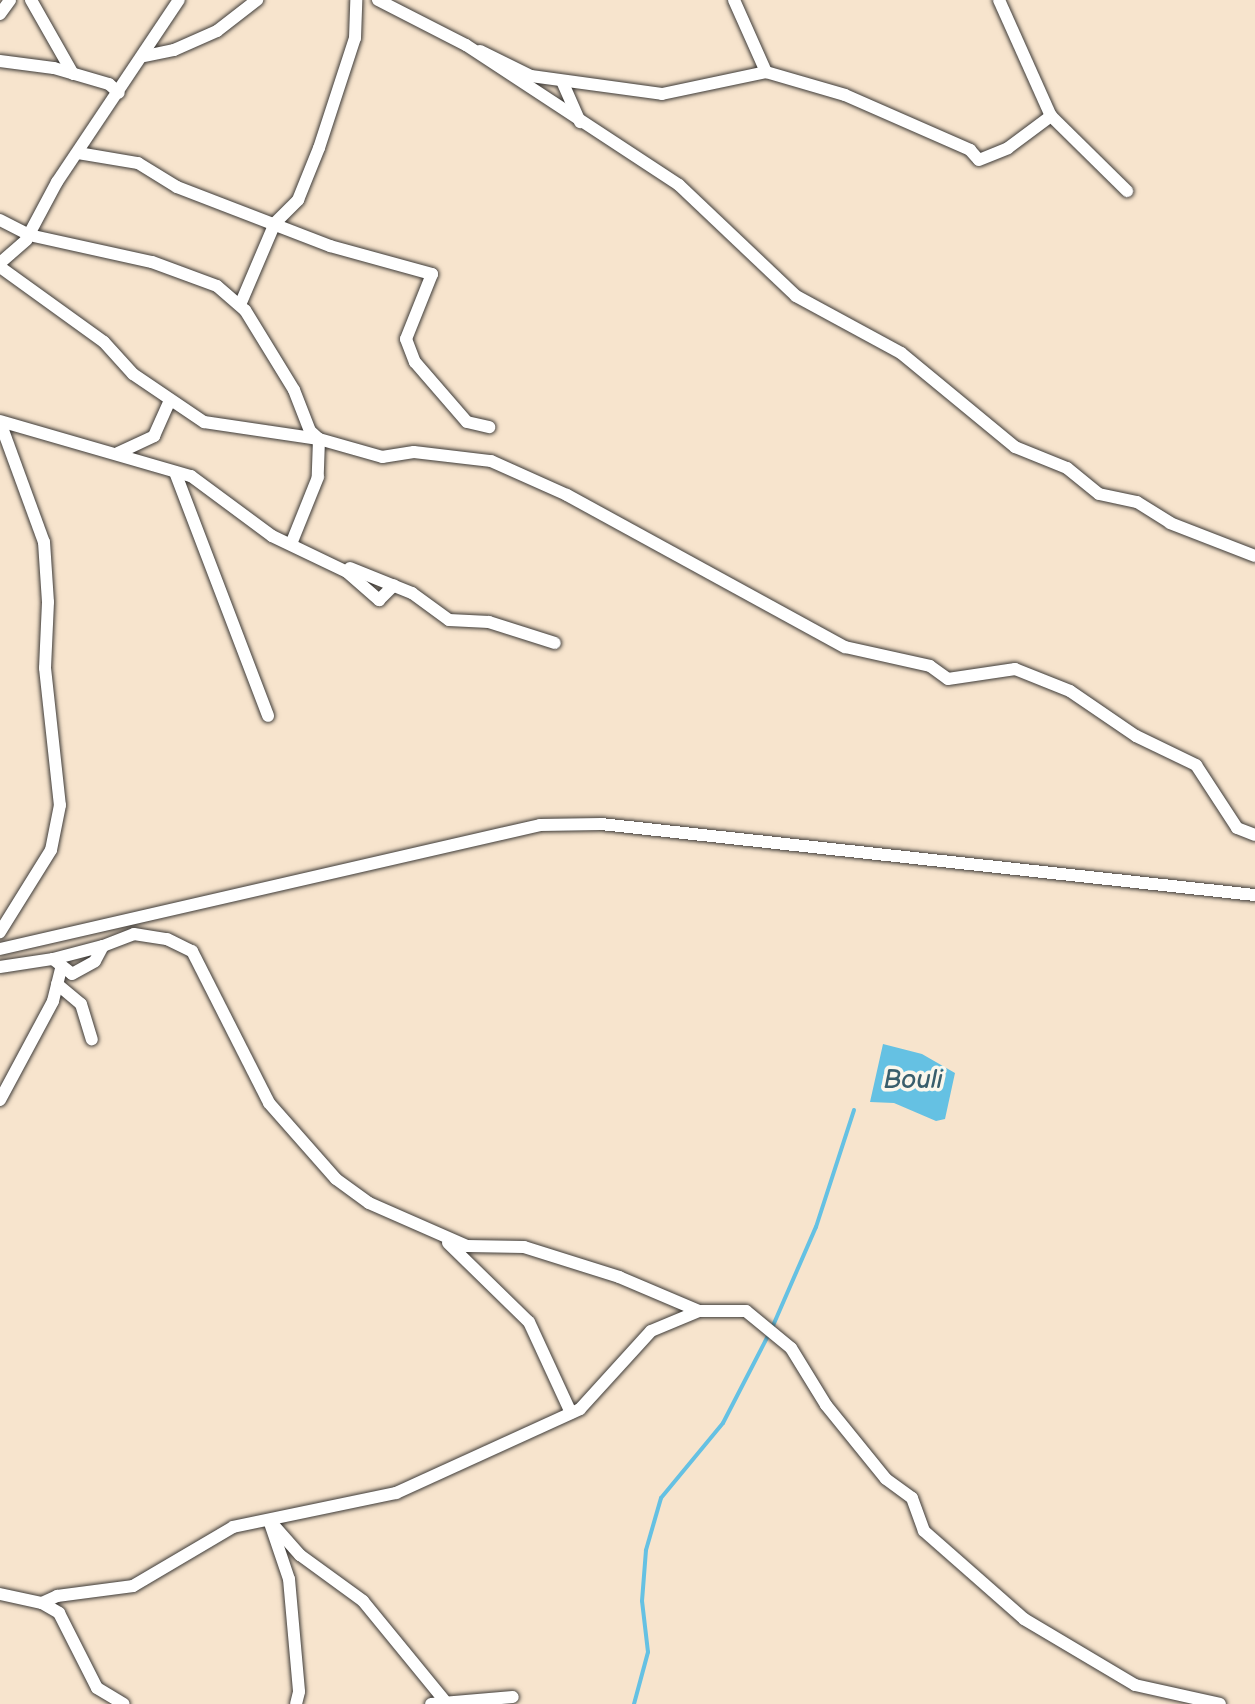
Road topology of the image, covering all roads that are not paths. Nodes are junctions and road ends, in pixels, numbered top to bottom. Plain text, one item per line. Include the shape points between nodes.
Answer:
1 (10, 0) edge
2 (31, 0) edge
3 (179, 0) edge
4 (257, 0) edge
5 (356, 0) edge
6 (378, 0) edge
7 (734, 0) edge
8 (999, 0) edge
9 (0, 14) edge
10 (466, 45) junction
11 (145, 56) junction
12 (0, 61) edge
13 (766, 72) junction
14 (73, 74) junction
15 (562, 81) junction
16 (119, 93) junction
17 (1051, 116) junction
18 (582, 125) junction
19 (78, 153) junction
20 (1127, 191) dead end
21 (0, 220) edge
22 (275, 223) junction
23 (29, 235) junction
24 (0, 265) edge
25 (240, 305) junction
26 (170, 400) junction
27 (0, 421) edge
28 (489, 427) dead end
29 (319, 439) junction
30 (118, 453) junction
31 (175, 472) junction
32 (291, 544) junction
33 (1255, 556) edge
34 (329, 560) junction
35 (394, 585) junction
36 (555, 643) dead end
37 (268, 716) dead end
38 (1255, 835) edge
39 (1255, 895) edge
40 (0, 932) edge
41 (68, 933) junction
42 (103, 946) junction
43 (0, 949) edge
44 (57, 963) junction
45 (0, 967) edge
46 (57, 984) junction
47 (53, 999) junction
48 (81, 1004) junction
49 (92, 1039) dead end
50 (0, 1100) edge
51 (439, 1237) junction
52 (699, 1311) junction
53 (571, 1413) junction
54 (269, 1520) junction
55 (0, 1594) edge
56 (42, 1603) junction
57 (513, 1697) dead end
58 (438, 1702) edge
59 (124, 1704) edge
60 (296, 1704) edge
61 (1220, 1704) edge

1 - 9 street
2 - 14 street
3 - 11 street
4 - 11 street via 217,31
5 - 22 street via 355,38 319,148 298,200
6 - 10 street
7 - 13 street
8 - 17 street
10 - 15 street via 531,76
10 - 18 street
11 - 16 street
12 - 14 street via 29,62
13 - 15 street via 662,94
13 - 17 street via 845,95 970,150 979,160 1008,148
14 - 16 street via 109,84
15 - 18 street
16 - 19 street
17 - 20 street
18 - 33 street via 702,202 796,296 901,353 1015,447 1067,468 1099,494 1137,502 1170,523
19 - 22 street via 138,163 177,187
19 - 23 street
21 - 23 street
22 - 25 street
22 - 28 street via 330,246 432,274 406,339 415,362 467,422
23 - 24 street
23 - 25 street via 152,262 217,286
24 - 26 street via 104,342 133,374
25 - 29 street
26 - 29 street via 204,422
26 - 30 street via 154,436
27 - 30 street
27 - 40 street via 44,542 45,668 60,805 51,850
29 - 32 street via 318,477
29 - 38 street via 382,457 414,452 491,461 567,495 845,647 930,666 948,679 1015,669 1070,691 1136,736 1196,765 1237,828
30 - 31 street
31 - 32 street via 191,476 223,504
31 - 37 street
32 - 34 street
34 - 35 street
34 - 35 street via 379,600
35 - 36 street via 449,620 489,622
39 - 41 street via 616,825 540,825
41 - 43 street
41 - 44 street
42 - 44 street
42 - 44 street via 86,969 72,974
42 - 51 street via 134,934 167,939 192,951 269,1103 336,1179 369,1203
44 - 45 street
44 - 46 street
46 - 47 street
46 - 48 street
47 - 48 street
47 - 50 street
48 - 49 street
51 - 52 street via 467,1246 524,1247 619,1277
51 - 53 street via 529,1322
52 - 53 street via 651,1331
52 - 61 street via 746,1311 772,1328 886,1479 912,1498 924,1531 1024,1619 1135,1685
53 - 54 street via 396,1493
54 - 56 street via 233,1527 133,1586
54 - 58 street via 300,1555 363,1601
54 - 60 street via 289,1579
55 - 56 street
56 - 59 street via 59,1613 97,1688
57 - 58 street

